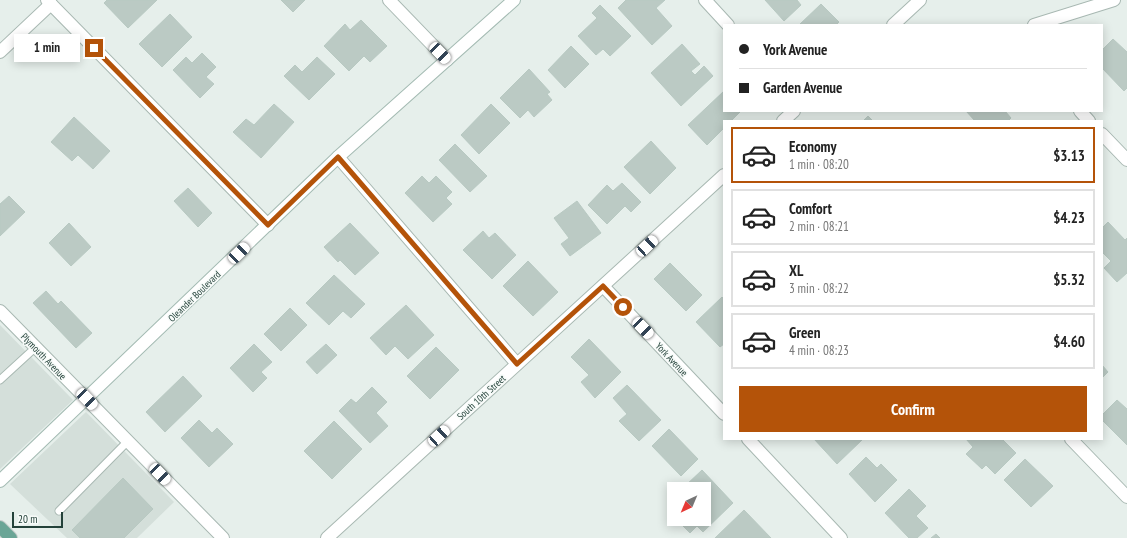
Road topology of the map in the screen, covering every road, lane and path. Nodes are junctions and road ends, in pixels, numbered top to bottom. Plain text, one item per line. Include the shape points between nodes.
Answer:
1 (389, 0) edge
2 (514, 0) edge
3 (705, 0) edge
4 (920, 0) edge
5 (1114, 0) edge
6 (49, 2) edge
7 (727, 24) edge
8 (894, 24) edge
9 (1037, 24) edge
10 (0, 52) edge
11 (447, 60) junction
12 (793, 112) edge
13 (1081, 112) edge
14 (784, 120) edge
15 (1088, 120) edge
16 (1103, 135) edge
17 (338, 157) junction
18 (1127, 160) edge
19 (723, 176) edge
20 (268, 225) junction
21 (603, 286) junction
22 (0, 311) edge
23 (36, 347) junction
24 (517, 364) junction
25 (0, 380) edge
26 (87, 399) junction
27 (723, 413) edge
28 (749, 440) edge
29 (1072, 440) edge
30 (128, 441) junction
31 (0, 481) edge
32 (1127, 497) edge
33 (59, 511) dead end
34 (0, 527) edge
35 (11, 538) edge
36 (223, 538) edge
37 (327, 538) edge
38 (842, 538) edge

1 - 11 street
2 - 11 street, Oleander Boulevard
3 - 7 street
4 - 8 street
5 - 9 street
6 - 10 street
6 - 20 street
11 - 17 street, Oleander Boulevard
12 - 14 street
13 - 15 street
16 - 18 street
17 - 20 street, Oleander Boulevard
17 - 24 street
19 - 21 street, South 10th Street
20 - 26 street, Oleander Boulevard
21 - 24 street, South 10th Street
21 - 27 street, York Avenue
22 - 23 street, Plymouth Avenue
23 - 25 lane
23 - 26 street, Plymouth Avenue
24 - 37 street, South 10th Street
26 - 30 street, Plymouth Avenue
26 - 31 street, Oleander Boulevard
28 - 38 street
29 - 32 street
30 - 33 lane
30 - 36 street, Plymouth Avenue
34 - 35 main road

